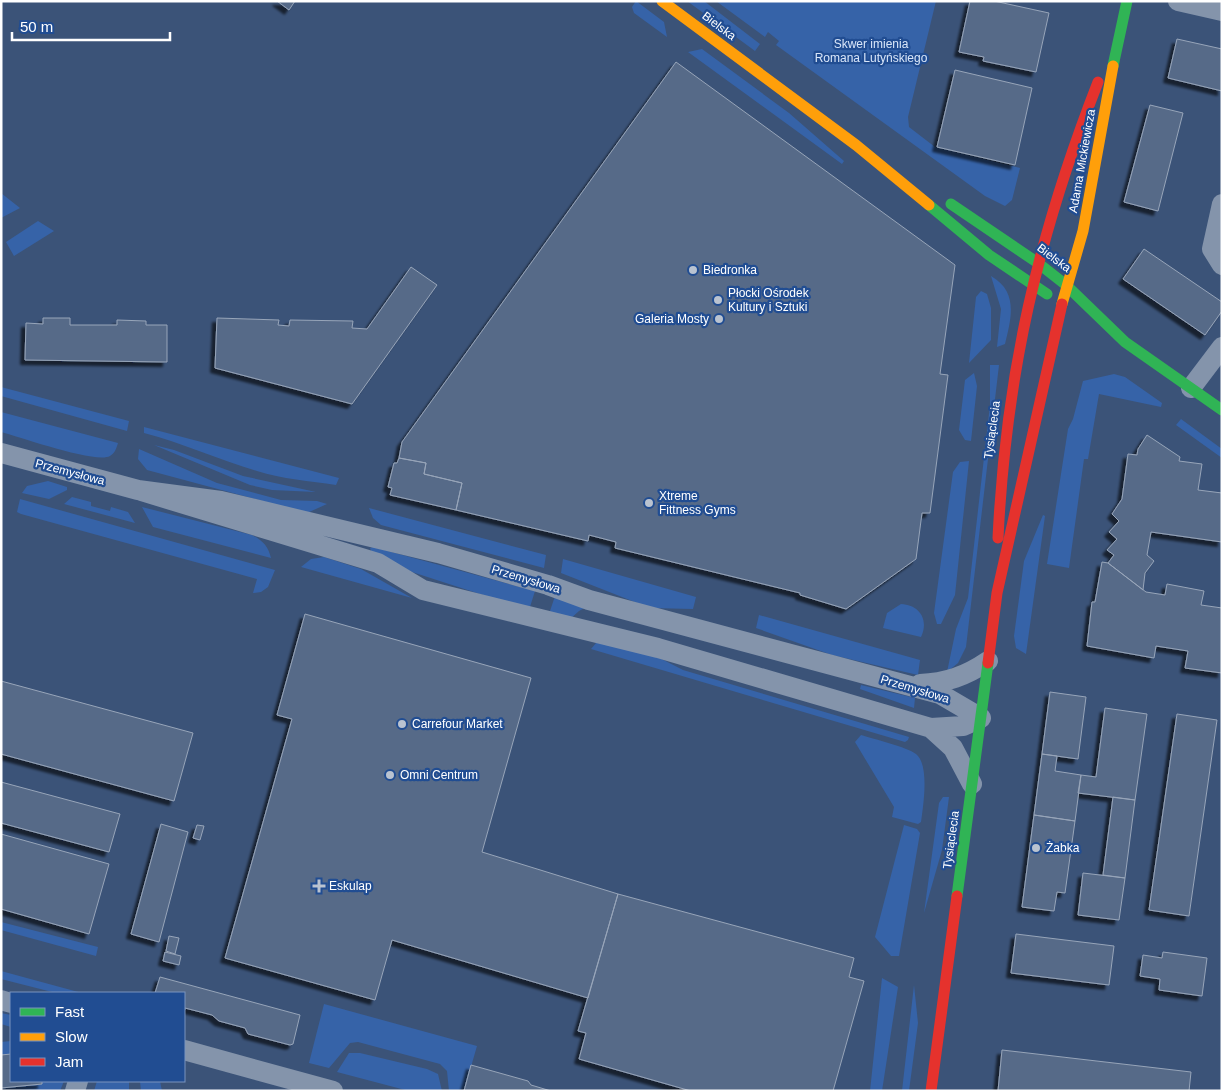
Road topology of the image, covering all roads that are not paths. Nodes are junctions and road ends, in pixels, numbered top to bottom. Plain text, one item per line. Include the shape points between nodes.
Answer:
1 (662, 1) edge
2 (1127, 1) edge
3 (1178, 1) edge
4 (1222, 11) edge
5 (1119, 32) junction
6 (856, 145) junction
7 (1069, 156) junction
8 (1222, 204) edge
9 (1037, 222) dead end
10 (1015, 234) dead end
11 (1002, 236) junction
12 (1222, 265) edge
13 (1035, 273) junction
14 (1064, 294) junction
15 (1222, 347) edge
16 (1190, 388) junction
17 (1222, 410) edge
18 (1, 453) edge
19 (138, 490) junction
20 (997, 593) junction
21 (988, 661) junction
22 (908, 685) junction
23 (981, 718) junction
24 (931, 728) junction
25 (972, 784) junction
26 (185, 1050) edge
27 (333, 1091) edge
28 (931, 1091) edge

1 - 6 street, Bielska
2 - 5 street, Adama Mickiewicza
3 - 4 street
5 - 7 street, Adama Mickiewicza
5 - 14 street, Adama Mickiewicza via 1083,231
6 - 11 street, Bielska
6 - 13 street, Bielska via 989,255
7 - 9 street
7 - 13 street, Adama Mickiewicza
8 - 12 street via 1212,249
10 - 11 street
11 - 13 street, Bielska
13 - 14 street, Bielska
13 - 14 street, Bielska
13 - 20 street, Tysiąclecia via 1014,370 999,481
14 - 16 street, Bielska
14 - 20 street, Tysiąclecia
15 - 16 street
16 - 17 street, Bielska
18 - 19 street, Przemysłowa
19 - 22 street, Przemysłowa via 221,501 438,553 589,600
19 - 24 street, Przemysłowa via 378,563 423,590 658,648
20 - 21 street, Tysiąclecia
21 - 22 street via 954,679
21 - 23 street, Tysiąclecia
22 - 23 street, Przemysłowa via 947,697
23 - 24 street, Przemysłowa via 963,726
23 - 25 street, Tysiąclecia
24 - 25 street via 953,748
25 - 28 street, Tysiąclecia
26 - 27 street

